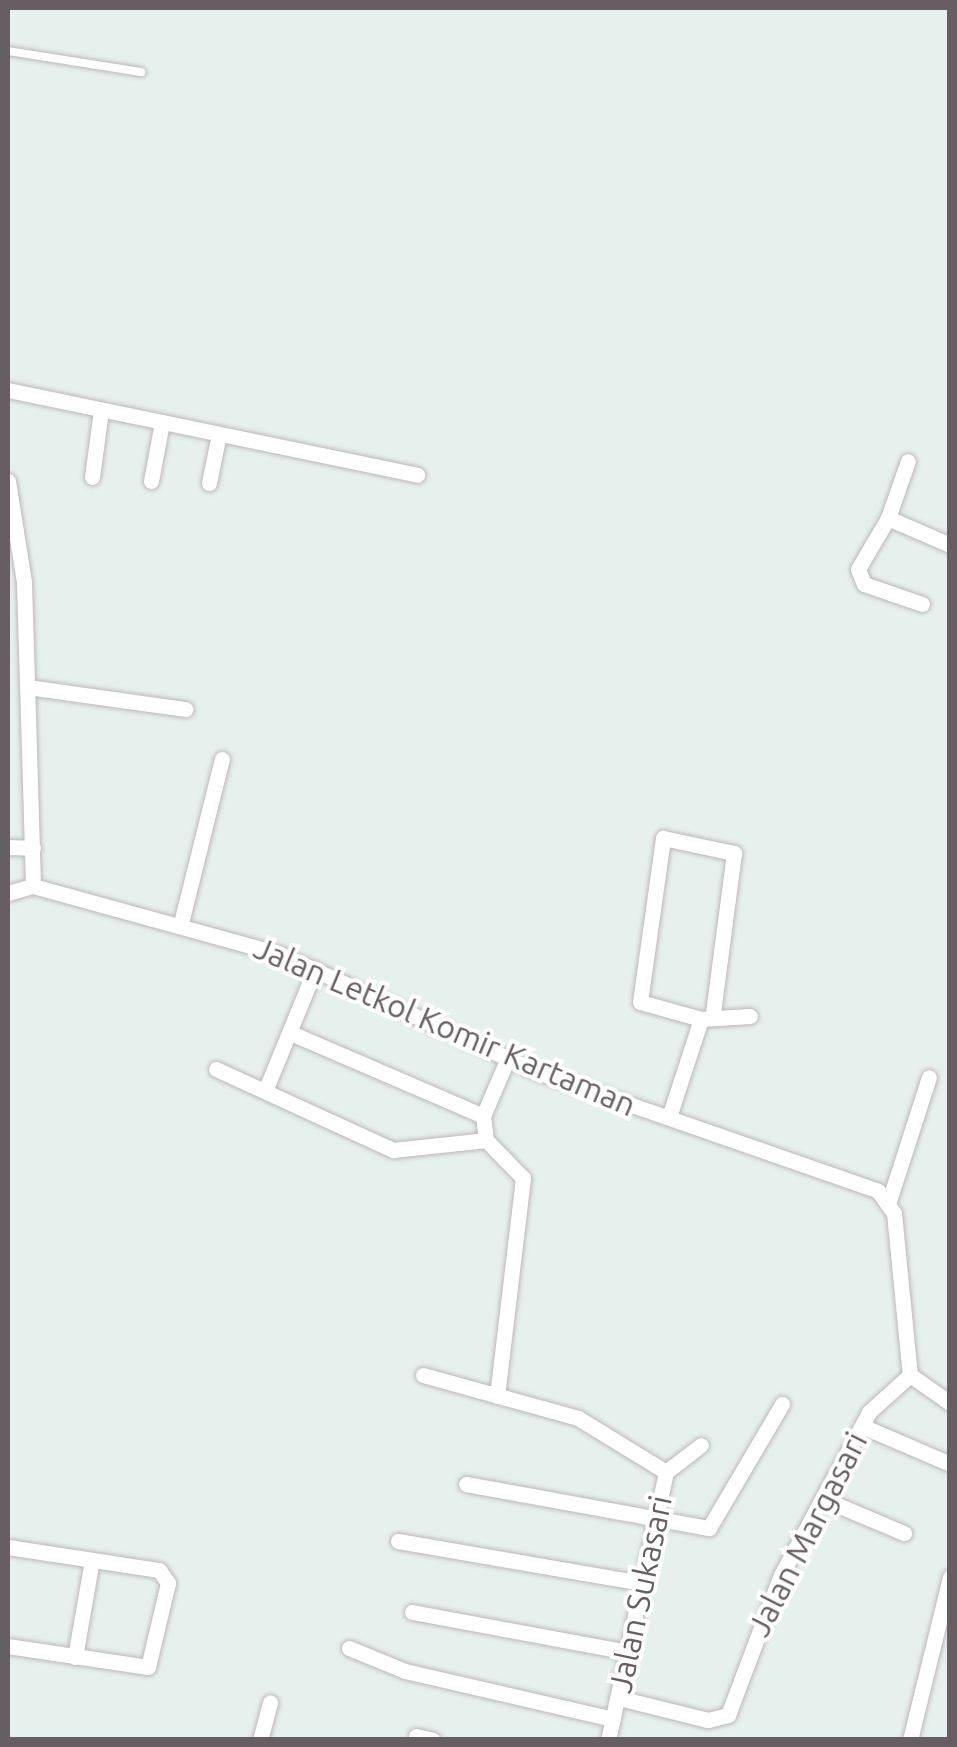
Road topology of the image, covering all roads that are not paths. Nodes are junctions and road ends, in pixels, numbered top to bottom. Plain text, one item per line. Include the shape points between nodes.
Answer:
1 (8, 51) edge
2 (141, 72) dead end
3 (8, 390) edge
4 (102, 410) junction
5 (162, 422) junction
6 (220, 434) junction
7 (908, 461) dead end
8 (417, 475) dead end
9 (92, 477) dead end
10 (8, 481) edge
11 (151, 481) dead end
12 (209, 484) dead end
13 (888, 518) junction
14 (950, 531) edge
15 (932, 532) junction
16 (950, 545) edge
17 (16, 581) edge
18 (922, 604) dead end
19 (28, 687) junction
20 (185, 710) dead end
21 (222, 759) dead end
22 (8, 847) edge
23 (33, 848) junction
24 (33, 886) junction
25 (8, 893) edge
26 (181, 923) junction
27 (315, 969) junction
28 (707, 1015) junction
29 (750, 1016) dead end
30 (293, 1034) junction
31 (508, 1058) junction
32 (216, 1069) dead end
33 (929, 1076) dead end
34 (266, 1091) junction
35 (483, 1116) junction
36 (669, 1117) junction
37 (486, 1140) junction
38 (889, 1201) junction
39 (423, 1375) dead end
40 (910, 1375) junction
41 (497, 1396) junction
42 (950, 1403) edge
43 (782, 1404) dead end
44 (862, 1426) junction
45 (701, 1445) dead end
46 (948, 1463) edge
47 (666, 1472) junction
48 (466, 1484) dead end
49 (822, 1500) junction
50 (654, 1517) junction
51 (904, 1533) dead end
52 (398, 1540) dead end
53 (8, 1547) edge
54 (92, 1560) junction
55 (950, 1577) edge
56 (642, 1583) junction
57 (412, 1612) dead end
58 (8, 1646) edge
59 (348, 1648) dead end
60 (627, 1652) junction
61 (75, 1658) junction
62 (619, 1698) junction
63 (270, 1702) dead end
64 (613, 1719) junction
65 (260, 1740) edge
66 (608, 1740) edge
67 (910, 1740) edge

1 - 2 lane
3 - 4 street
4 - 5 street
4 - 9 street
5 - 6 street
5 - 11 street
6 - 8 street
6 - 12 street
7 - 13 street
10 - 17 street
13 - 15 street
13 - 18 street via 858,576
14 - 15 street
15 - 16 street
17 - 19 street
19 - 20 street
19 - 23 street
21 - 26 street
22 - 23 street
23 - 24 street
24 - 25 street, Jalan Letkol Komir Kartaman
24 - 26 street, Jalan Letkol Komir Kartaman
26 - 27 street, Jalan Letkol Komir Kartaman
27 - 30 street
27 - 31 street, Jalan Letkol Komir Kartaman
28 - 28 street via 640,1002 662,838 734,853
28 - 29 street
28 - 36 street
30 - 34 street
30 - 35 street
31 - 35 street
31 - 36 street, Jalan Letkol Komir Kartaman
32 - 34 street
33 - 38 street
34 - 37 street via 394,1150
35 - 37 street
36 - 38 street, Jalan Letkol Komir Kartaman
37 - 41 street via 523,1178
38 - 40 street
39 - 41 street, Jalan Sukasari
40 - 42 street
40 - 44 street, Jalan Margasari
41 - 47 street, Jalan Sukasari via 602,1429
43 - 50 street via 713,1526
44 - 46 street
44 - 49 street, Jalan Margasari
45 - 47 street
47 - 50 street, Jalan Sukasari
48 - 50 street
49 - 51 street
49 - 62 street, Jalan Margasari via 762,1611 726,1717
50 - 56 street, Jalan Sukasari
52 - 56 street
53 - 54 street
54 - 61 street
54 - 61 street via 159,1570 167,1585 150,1665
55 - 67 street
56 - 60 street, Jalan Sukasari
57 - 60 street
58 - 61 street
59 - 64 street via 406,1671
60 - 62 street, Jalan Sukasari
62 - 64 street, Jalan Sukasari
63 - 65 street
64 - 66 street, Jalan Sukasari

